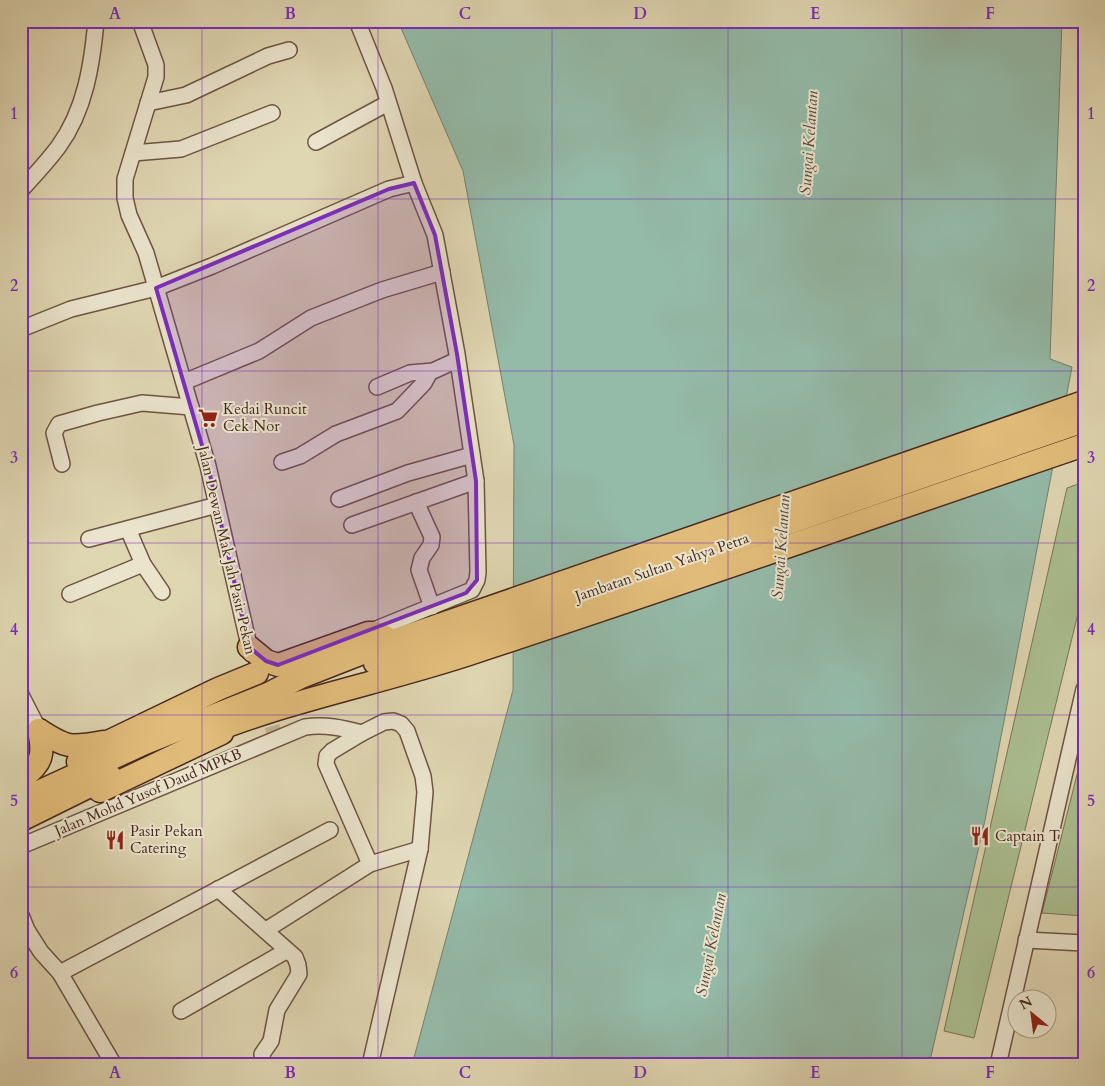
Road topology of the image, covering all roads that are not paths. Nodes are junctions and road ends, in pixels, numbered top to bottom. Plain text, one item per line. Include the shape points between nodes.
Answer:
1 (96, 21) edge
2 (140, 21) edge
3 (357, 21) edge
4 (289, 50) dead end
5 (148, 103) junction
6 (388, 103) junction
7 (272, 113) dead end
8 (316, 142) dead end
9 (133, 153) junction
10 (414, 183) junction
11 (21, 190) edge
12 (442, 272) junction
13 (156, 288) junction
14 (21, 328) edge
15 (458, 360) junction
16 (430, 372) junction
17 (184, 382) junction
18 (377, 387) dead end
19 (1084, 402) edge
20 (191, 408) junction
21 (1084, 422) edge
22 (1084, 446) edge
23 (472, 455) junction
24 (282, 462) dead end
25 (62, 464) dead end
26 (476, 481) junction
27 (339, 499) dead end
28 (416, 502) junction
29 (217, 505) junction
30 (352, 525) dead end
31 (128, 529) junction
32 (89, 539) dead end
33 (143, 564) junction
34 (162, 592) dead end
35 (70, 594) dead end
36 (432, 607) junction
37 (368, 633) junction
38 (467, 635) junction
39 (393, 641) junction
40 (439, 645) joint
41 (249, 647) junction
42 (1084, 688) edge
43 (264, 689) junction
44 (21, 695) edge
45 (252, 717) junction
46 (39, 730) junction
47 (362, 733) junction
48 (110, 740) junction
49 (23, 792) edge
50 (21, 820) edge
51 (330, 830) dead end
52 (21, 832) edge
53 (21, 846) edge
54 (420, 849) junction
55 (370, 864) junction
56 (218, 889) junction
57 (21, 915) edge
58 (266, 930) junction
59 (1084, 933) edge
60 (1027, 935) junction
61 (1084, 943) edge
62 (286, 951) junction
63 (60, 973) junction
64 (181, 1011) dead end
65 (114, 1065) edge
66 (263, 1065) edge
67 (370, 1065) edge
68 (998, 1065) edge

1 - 11 street via 88,81 77,115 59,146
2 - 5 street, Jalan Dewan Mak Jah Pasir Pekan via 156,65
3 - 6 street
4 - 5 street via 268,56 184,96
5 - 9 street, Jalan Dewan Mak Jah Pasir Pekan
6 - 8 street
6 - 10 street
7 - 9 street via 181,149
9 - 13 street, Jalan Dewan Mak Jah Pasir Pekan via 125,180 125,198
10 - 12 street via 435,235
10 - 13 street via 389,189
12 - 15 street
12 - 17 street via 382,290 311,318 259,351
13 - 14 street via 72,309
13 - 17 street, Jalan Dewan Mak Jah Pasir Pekan
15 - 16 street
15 - 23 street
16 - 18 street via 412,373
16 - 24 street via 424,383 397,411 336,434 300,456
17 - 20 street, Jalan Dewan Mak Jah Pasir Pekan
19 - 38 highway, Jambatan Sultan Yahya Petra
20 - 25 street via 142,403 59,424 54,433
20 - 29 street, Jalan Dewan Mak Jah Pasir Pekan
21 - 38 main road, Jambatan Sultan Yahya Petra
22 - 38 highway, Jambatan Sultan Yahya Petra
23 - 26 street
23 - 27 street via 408,473
26 - 28 street
26 - 36 street via 477,580 472,590
28 - 30 street
28 - 36 street via 432,537 418,570
29 - 31 street
29 - 41 street, Jalan Dewan Mak Jah Pasir Pekan
31 - 32 street
31 - 33 street
33 - 34 street
33 - 35 street
36 - 37 street
37 - 39 highway via 377,633
37 - 41 highway via 278,665 266,661
38 - 39 highway
38 - 40 main road, Jambatan Sultan Yahya Petra
38 - 43 highway via 327,696
39 - 43 highway
40 - 43 highway via 304,685
41 - 43 street, Jalan Dewan Mak Jah Pasir Pekan
42 - 60 street
43 - 45 highway
43 - 48 highway via 218,689
43 - 49 highway via 145,743
44 - 46 street
45 - 50 highway via 134,764
45 - 52 highway
46 - 48 highway via 62,744 73,746
46 - 49 highway via 41,759
47 - 53 street, Jalan Mohd Yusof Daud MPKB via 320,725 275,735
47 - 54 street via 393,721 407,731 423,776 425,792
47 - 55 street via 332,751 326,764
48 - 49 highway
51 - 56 street
54 - 55 street
54 - 67 street
55 - 58 street
56 - 58 street
56 - 63 street
57 - 63 street via 41,952
58 - 62 street
59 - 60 street
60 - 61 street
60 - 68 street
62 - 64 street
62 - 66 street via 295,958 299,974 277,1010 271,1041 262,1054
63 - 65 street

